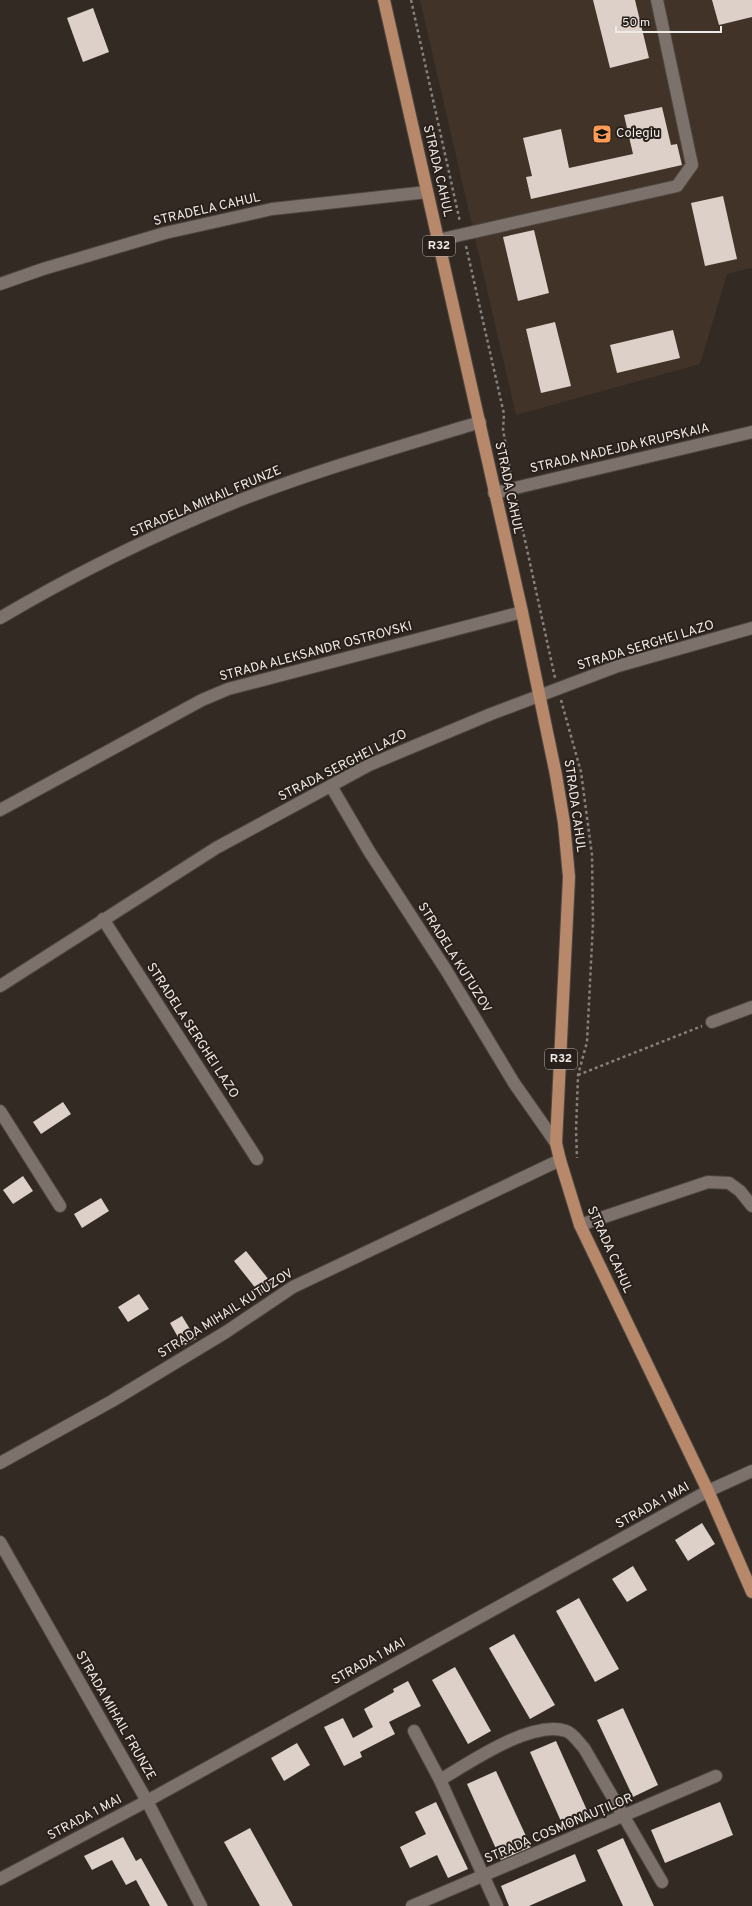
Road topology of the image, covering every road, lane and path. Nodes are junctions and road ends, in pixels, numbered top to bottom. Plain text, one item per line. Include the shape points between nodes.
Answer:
1 (384, 0) edge
2 (657, 0) edge
3 (427, 192) junction
4 (438, 240) junction
5 (0, 284) edge
6 (480, 422) junction
7 (752, 432) edge
8 (494, 493) junction
9 (522, 612) junction
10 (0, 618) edge
11 (752, 628) edge
12 (539, 696) junction
13 (332, 786) junction
14 (0, 810) edge
15 (104, 919) junction
16 (0, 986) edge
17 (752, 1007) edge
18 (712, 1022) joint
19 (578, 1075) dead end
20 (0, 1111) edge
21 (556, 1143) junction
22 (257, 1159) dead end
23 (560, 1160) junction
24 (60, 1206) dead end
25 (752, 1206) edge
26 (580, 1225) junction
27 (0, 1463) edge
28 (752, 1471) edge
29 (708, 1491) junction
30 (0, 1542) edge
31 (752, 1592) edge
32 (414, 1731) dead end
33 (716, 1776) dead end
34 (440, 1780) junction
35 (147, 1801) junction
36 (623, 1817) junction
37 (483, 1876) junction
38 (0, 1879) edge
39 (662, 1882) dead end
40 (201, 1906) edge
41 (412, 1906) edge
42 (497, 1906) edge

1 - 3 main road, STRADA CAHUL / R32
2 - 4 street via 692,165 677,186
3 - 4 main road, STRADA CAHUL / R32
3 - 5 street, STRADELA CAHUL via 272,209 164,233
4 - 6 main road, STRADA CAHUL / R32
6 - 8 main road, STRADA CAHUL / R32
6 - 10 street, STRADELA MIHAIL FRUNZE via 318,472 239,501 88,569
7 - 8 street, STRADA NADEJDA KRUPSKAIA
8 - 9 main road, STRADA CAHUL / R32
9 - 12 main road, STRADA CAHUL / R32
9 - 14 street, STRADA ALEKSANDR OSTROVSKI via 228,690 202,700
11 - 12 street, STRADA SERGHEI LAZO via 618,666
12 - 13 street, STRADA SERGHEI LAZO via 417,744 369,765
12 - 21 main road, STRADA CAHUL / R32 via 564,823 569,878
13 - 15 street, STRADA SERGHEI LAZO via 216,848
13 - 21 street, STRADELA KUTUZOV via 369,851 446,970 514,1083
15 - 16 street, STRADA SERGHEI LAZO
15 - 22 street, STRADELA SERGHEI LAZO
17 - 18 street
18 - 19 path
20 - 24 street
21 - 23 main road, STRADA CAHUL / R32
23 - 26 main road, STRADA CAHUL / R32
23 - 27 street, STRADA MIHAIL KUTUZOV via 293,1287 226,1332 112,1401
25 - 26 street via 740,1191 729,1183 708,1182
26 - 29 main road, STRADA CAHUL / R32
28 - 29 street, STRADA 1 MAI
29 - 31 main road, STRADA CAHUL / R32
29 - 35 street, STRADA 1 MAI
30 - 35 street, STRADA MIHAIL FRUNZE
32 - 34 street
33 - 36 street, STRADA COSMONAUȚILOR
34 - 36 street via 507,1741 550,1728 568,1731 584,1748
34 - 37 street
35 - 38 street, STRADA 1 MAI
35 - 40 street, STRADA MIHAIL FRUNZE
36 - 37 street, STRADA COSMONAUȚILOR
36 - 39 street
37 - 41 street, STRADA COSMONAUȚILOR
37 - 42 street

